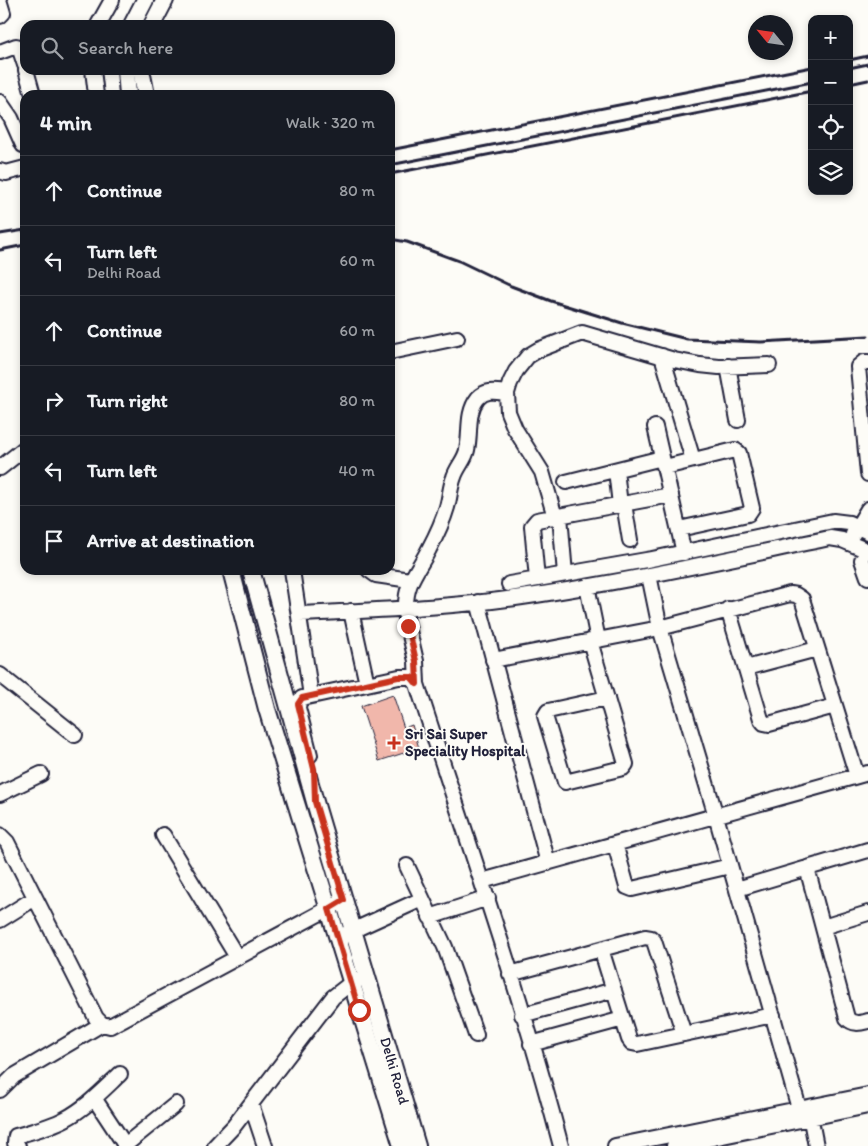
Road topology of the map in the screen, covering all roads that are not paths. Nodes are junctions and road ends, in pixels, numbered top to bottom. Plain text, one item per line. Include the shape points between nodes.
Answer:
1 (112, 0) edge
2 (145, 0) edge
3 (165, 0) edge
4 (0, 3) edge
5 (0, 16) edge
6 (101, 20) edge
7 (135, 20) edge
8 (155, 20) edge
9 (20, 49) edge
10 (0, 52) edge
11 (27, 75) edge
12 (94, 75) edge
13 (126, 75) edge
14 (142, 75) edge
15 (32, 90) edge
16 (95, 90) edge
17 (128, 90) edge
18 (145, 90) edge
19 (0, 102) edge
20 (20, 138) edge
21 (20, 169) edge
22 (0, 172) edge
23 (457, 338) dead end
24 (395, 351) edge
25 (662, 356) junction
26 (868, 362) edge
27 (769, 365) dead end
28 (728, 366) junction
29 (507, 393) junction
30 (738, 420) dead end
31 (655, 427) dead end
32 (866, 437) edge
33 (20, 452) edge
34 (693, 460) junction
35 (664, 463) junction
36 (0, 468) edge
37 (616, 470) junction
38 (868, 474) edge
39 (566, 482) dead end
40 (671, 495) junction
41 (622, 504) junction
42 (868, 509) edge
43 (557, 516) junction
44 (679, 529) junction
45 (856, 534) edge
46 (630, 540) dead end
47 (684, 553) junction
48 (865, 555) edge
49 (642, 571) junction
50 (565, 574) junction
51 (232, 575) edge
52 (252, 575) edge
53 (293, 575) edge
54 (376, 575) edge
55 (868, 577) edge
56 (537, 579) junction
57 (410, 580) junction
58 (509, 584) dead end
59 (587, 586) junction
60 (478, 602) junction
61 (405, 604) junction
62 (728, 609) junction
63 (351, 611) junction
64 (299, 614) junction
65 (660, 628) junction
66 (594, 641) junction
67 (817, 649) junction
68 (493, 660) junction
69 (746, 668) junction
70 (2, 681) edge
71 (367, 684) junction
72 (417, 684) junction
73 (312, 696) junction
74 (606, 698) junction
75 (835, 706) junction
76 (74, 735) dead end
77 (41, 774) dead end
78 (862, 775) edge
79 (0, 794) edge
80 (315, 802) junction
81 (297, 808) junction
82 (716, 816) junction
83 (163, 835) dead end
84 (2, 841) edge
85 (615, 844) junction
86 (868, 850) edge
87 (548, 863) junction
88 (407, 866) dead end
89 (730, 866) junction
90 (807, 868) junction
91 (482, 881) junction
92 (737, 888) junction
93 (35, 898) junction
94 (488, 898) junction
95 (422, 899) junction
96 (344, 900) junction
97 (329, 909) junction
98 (868, 913) edge
99 (430, 917) junction
100 (0, 920) edge
101 (822, 927) junction
102 (354, 931) junction
103 (338, 938) junction
104 (601, 949) junction
105 (237, 957) junction
106 (510, 974) junction
107 (367, 976) junction
108 (351, 983) junction
109 (614, 990) junction
110 (522, 1015) junction
111 (773, 1015) junction
112 (623, 1019) junction
113 (868, 1021) edge
114 (102, 1024) junction
115 (684, 1034) junction
116 (476, 1035) dead end
117 (531, 1044) junction
118 (120, 1074) dead end
119 (0, 1090) edge
120 (868, 1095) edge
121 (94, 1098) junction
122 (176, 1104) dead end
123 (251, 1104) junction
124 (868, 1106) edge
125 (805, 1113) junction
126 (716, 1137) edge
127 (641, 1144) edge
128 (18, 1146) edge
129 (125, 1146) edge
130 (215, 1146) edge
131 (265, 1146) edge
132 (402, 1146) edge
133 (417, 1146) edge
134 (561, 1146) edge
135 (615, 1146) edge
136 (674, 1146) edge
137 (816, 1146) edge

1 - 6 street
2 - 7 main road
3 - 8 main road
4 - 5 street via 3,10
9 - 10 street via 16,46
11 - 15 street
12 - 16 street
13 - 17 main road
14 - 18 main road
19 - 20 street
21 - 22 street
23 - 24 street
25 - 28 street via 700,365
25 - 29 street via 588,333 576,334 528,356 516,370
25 - 34 street
26 - 32 street via 858,367
27 - 28 street
28 - 30 street
29 - 43 street via 508,412 542,472
29 - 57 street via 488,392 474,404 468,449 454,475 444,514 429,549
31 - 35 street
32 - 38 street
33 - 36 street
34 - 35 street
34 - 44 street via 738,451 752,508 748,514
35 - 37 street
35 - 40 street
37 - 39 street
37 - 41 street
40 - 41 street
40 - 44 street
41 - 43 street
41 - 46 street
42 - 45 street
43 - 50 street
43 - 56 street via 536,520 532,526
44 - 47 street
45 - 47 street via 841,521 833,521
45 - 48 street
45 - 49 street
47 - 49 street
48 - 55 street
49 - 50 street
49 - 59 street
49 - 65 street
50 - 56 street
51 - 81 main road
52 - 80 main road, Delhi Road
53 - 64 street
54 - 57 street
56 - 58 street
57 - 61 street
59 - 60 street
59 - 66 street
60 - 61 street
60 - 68 street
61 - 63 street
61 - 72 street
62 - 65 street
62 - 67 street via 796,595 802,600
62 - 69 street
63 - 64 street
63 - 71 street
64 - 73 street
65 - 66 street
65 - 82 street
66 - 68 street
66 - 74 street
67 - 69 street
67 - 75 street
68 - 87 street
69 - 75 street via 764,723
70 - 76 street
71 - 72 street via 398,677 411,677
71 - 73 street
72 - 91 street
73 - 80 street via 302,698 298,704 314,769
74 - 74 street via 626,764 614,771 565,782 546,713
75 - 78 street
77 - 79 street
78 - 82 street
80 - 81 street
80 - 96 main road, Delhi Road
81 - 97 main road
82 - 85 street
82 - 89 street
83 - 105 street
84 - 93 street
85 - 87 street
85 - 89 street via 627,887 632,889
86 - 90 street
87 - 91 street
88 - 95 street
89 - 92 street
90 - 92 street
90 - 101 street
91 - 94 street
92 - 111 street
93 - 100 street
93 - 114 street
94 - 99 street
94 - 106 street
95 - 99 street
95 - 102 street
96 - 97 street
96 - 102 main road, Delhi Road
97 - 103 main road
97 - 105 street
98 - 101 street
99 - 116 street via 445,947
101 - 113 street via 847,1018 856,1024
102 - 103 street
102 - 107 main road, Delhi Road
103 - 108 main road
104 - 106 street
104 - 109 street
104 - 115 street via 651,938
105 - 114 street via 110,1026
106 - 110 street
107 - 108 street
107 - 133 main road, Delhi Road
108 - 123 street via 333,997
108 - 132 main road
109 - 110 street
109 - 112 street
110 - 117 street
111 - 115 street
111 - 125 street
112 - 115 street via 632,1043
112 - 117 street
114 - 119 street via 12,1077
117 - 134 street
118 - 121 street
120 - 125 street
121 - 128 street via 65,1119 16,1136
121 - 129 street
122 - 129 street
123 - 130 street
123 - 131 street
124 - 125 street
125 - 126 street
125 - 137 street
126 - 127 street
126 - 136 street
127 - 135 street

